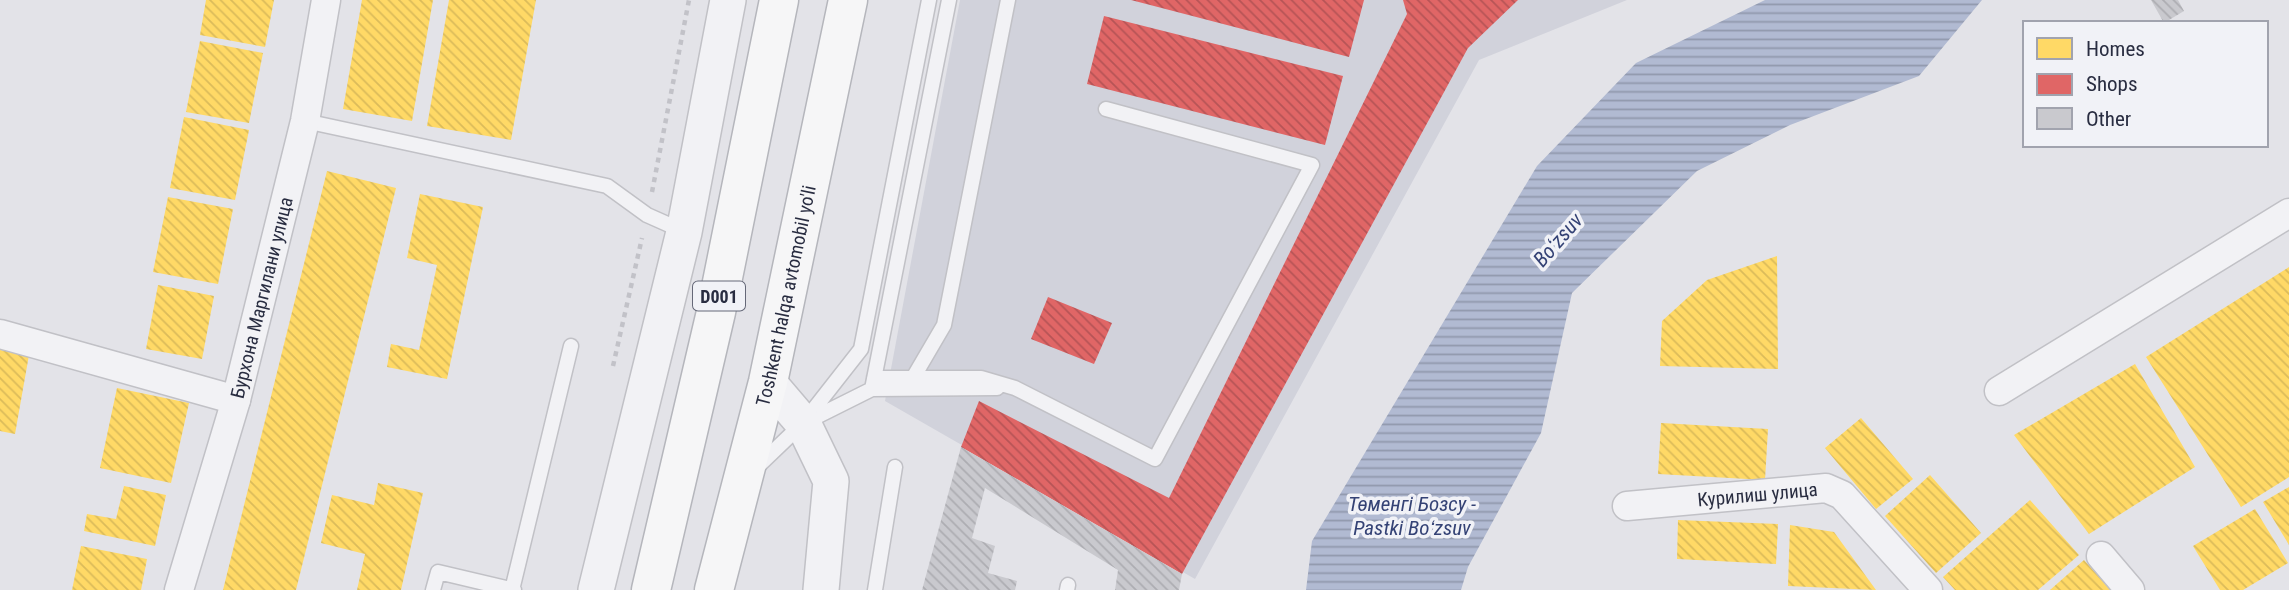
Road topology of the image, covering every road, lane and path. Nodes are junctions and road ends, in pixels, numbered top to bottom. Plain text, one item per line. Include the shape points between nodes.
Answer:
1 (326, 0) edge
2 (689, 0) edge
3 (728, 0) edge
4 (779, 0) edge
5 (848, 0) edge
6 (929, 0) edge
7 (949, 0) edge
8 (1008, 0) edge
9 (1106, 109) dead end
10 (305, 121) junction
11 (2289, 214) edge
12 (647, 215) junction
13 (684, 232) junction
14 (0, 334) edge
15 (571, 346) dead end
16 (610, 378) dead end
17 (913, 378) junction
18 (768, 382) junction
19 (873, 384) junction
20 (1015, 388) junction
21 (1999, 391) dead end
22 (236, 400) junction
23 (803, 423) junction
24 (895, 467) dead end
25 (742, 481) junction
26 (1628, 506) dead end
27 (2101, 556) dead end
28 (179, 590) edge
29 (433, 590) edge
30 (513, 590) edge
31 (596, 590) edge
32 (651, 590) edge
33 (714, 590) edge
34 (821, 590) edge
35 (875, 590) edge
36 (1928, 590) edge
37 (2130, 590) edge

1 - 10 street, Бурхона Маргилани улица
2 - 12 path
3 - 13 street
4 - 32 highway, D001 via 716,312
5 - 18 highway, Toshkent halqa avtomobil yo'li
6 - 23 lane via 861,349
7 - 19 lane
8 - 17 lane via 944,325
9 - 20 lane via 1312,164 1155,458
10 - 12 lane via 607,186
10 - 22 street, Бурхона Маргилани улица
11 - 21 street
12 - 13 lane
12 - 16 path
13 - 31 street
14 - 22 street
15 - 30 lane
17 - 19 lane
17 - 20 lane via 981,378
18 - 23 street
18 - 25 highway, Toshkent halqa avtomobil yo'li
19 - 20 lane
19 - 23 lane
22 - 28 street, Бурхона Маргилани улица
23 - 25 lane
23 - 34 street via 831,481
24 - 35 lane
25 - 33 highway, Toshkent halqa avtomobil yo'li
26 - 36 street, Курилиш улица via 1826,488 1842,495
27 - 37 street
29 - 30 lane via 438,572

